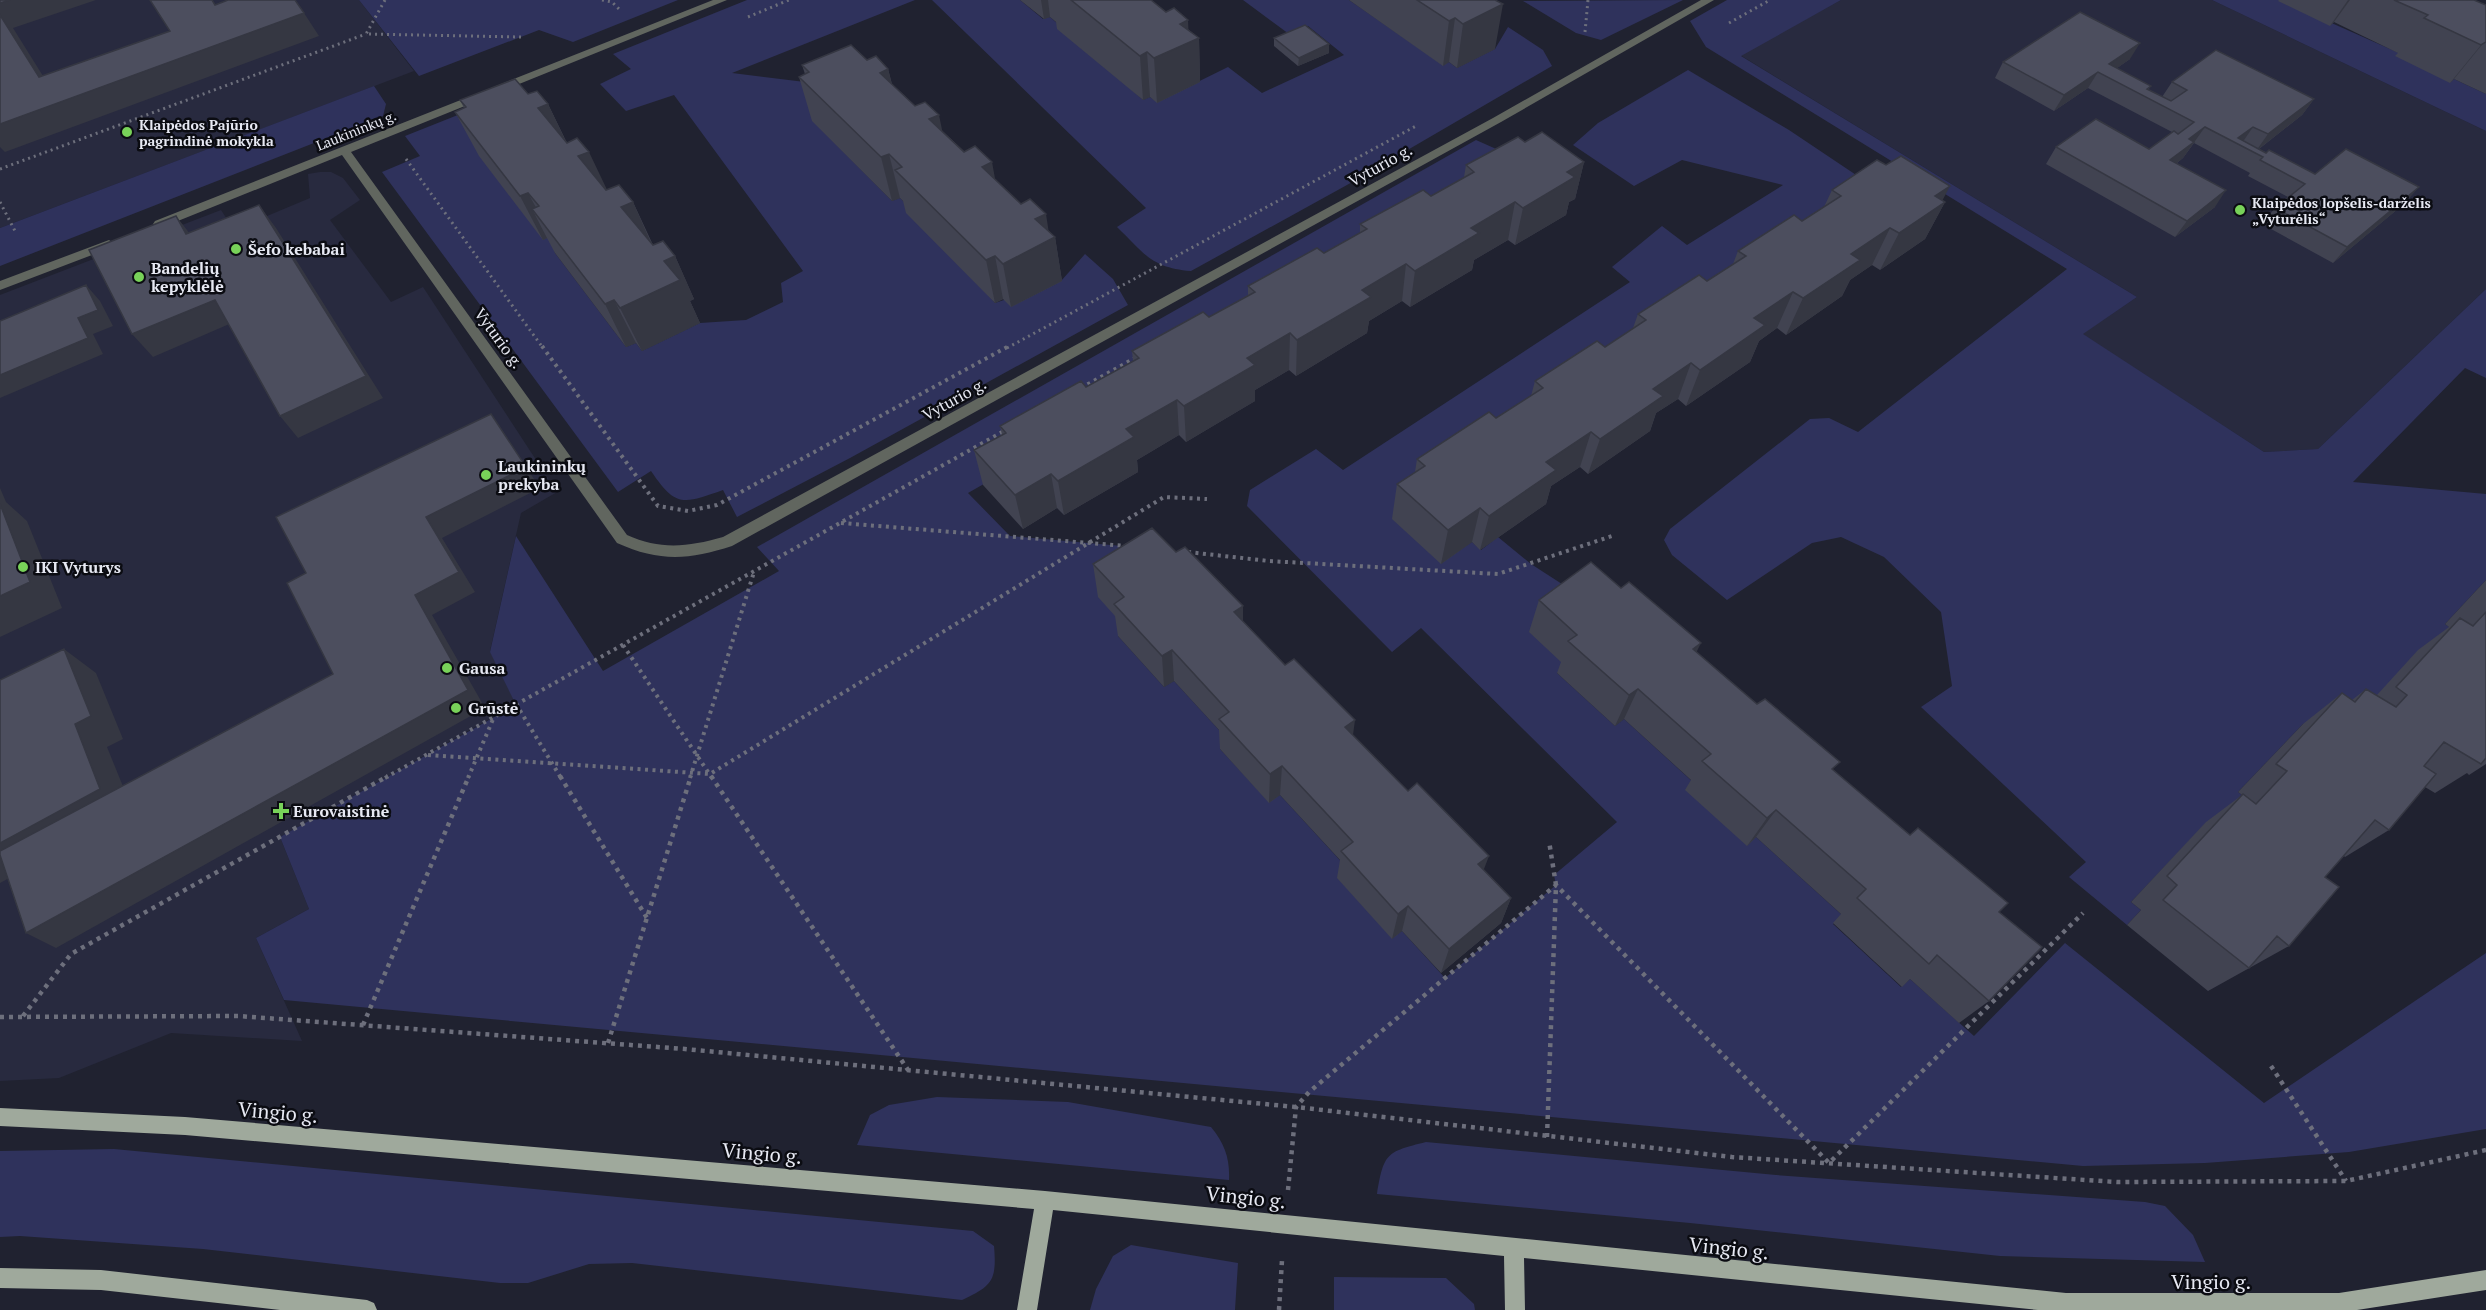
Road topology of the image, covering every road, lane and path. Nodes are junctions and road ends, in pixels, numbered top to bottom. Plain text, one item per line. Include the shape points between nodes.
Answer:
1 (385, 0) edge
2 (602, 0) edge
3 (722, 0) edge
4 (1588, 0) edge
5 (1709, 0) edge
6 (1770, 0) edge
7 (612, 2) dead end
8 (1595, 27) dead end
9 (1722, 27) dead end
10 (1585, 32) junction
11 (366, 34) junction
12 (521, 37) dead end
13 (1578, 37) dead end
14 (1418, 125) dead end
15 (345, 151) junction
16 (404, 156) dead end
17 (0, 169) edge
18 (0, 202) edge
19 (145, 230) edge
20 (15, 231) dead end
21 (122, 238) edge
22 (0, 286) edge
23 (1140, 355) edge
24 (1078, 390) edge
25 (1006, 430) edge
26 (1207, 499) dead end
27 (840, 523) junction
28 (1615, 536) dead end
29 (1090, 543) junction
30 (1133, 547) edge
31 (1178, 551) edge
32 (754, 571) junction
33 (623, 645) junction
34 (516, 705) junction
35 (494, 717) junction
36 (428, 754) junction
37 (697, 756) junction
38 (477, 758) junction
39 (552, 763) junction
40 (692, 773) junction
41 (710, 774) junction
42 (1549, 841) dead end
43 (1556, 885) junction
44 (2083, 913) dead end
45 (647, 919) junction
46 (0, 1017) edge
47 (22, 1017) junction
48 (363, 1025) junction
49 (608, 1043) junction
50 (2271, 1066) dead end
51 (908, 1071) junction
52 (1296, 1107) junction
53 (0, 1117) edge
54 (1547, 1137) junction
55 (2486, 1150) edge
56 (1829, 1164) junction
57 (2346, 1181) junction
58 (1045, 1200) junction
59 (1514, 1249) junction
60 (0, 1278) edge
61 (2486, 1280) edge
62 (367, 1310) edge
63 (1027, 1310) edge
64 (1515, 1310) edge

1 - 11 path
2 - 7 path
3 - 15 street, Laukininkų g.
4 - 10 path
5 - 15 street, Vyturio g. via 727,542 673,554 643,550 622,539
6 - 9 path
8 - 10 path
10 - 13 path
11 - 12 path
11 - 17 path
14 - 16 path via 717,505 674,513 658,506
15 - 19 street, Laukininkų g.
18 - 20 path
21 - 22 street
23 - 24 path
25 - 27 path
26 - 29 path via 1164,497
27 - 29 path
27 - 32 path
28 - 31 path via 1498,574 1269,561
29 - 30 path
29 - 41 path
32 - 33 path
32 - 37 path
33 - 34 path
33 - 37 path
34 - 35 path
34 - 39 path
35 - 36 path
35 - 38 path
36 - 38 path
36 - 47 path via 71,954
37 - 40 path
37 - 41 path
38 - 39 path
38 - 48 path
39 - 40 path
39 - 45 path
40 - 41 path
40 - 45 path
41 - 51 path
42 - 43 path
43 - 52 path
43 - 54 path
43 - 56 path
44 - 56 path
45 - 49 path
46 - 47 path
47 - 48 path via 238,1016
48 - 49 path
49 - 51 path
50 - 57 path
51 - 52 path
52 - 54 path
53 - 58 main road, Vingio g. via 184,1126
54 - 56 path
55 - 57 path
56 - 57 path via 2117,1182
58 - 59 main road, Vingio g.
58 - 63 main road
59 - 61 main road, Vingio g. via 2066,1304 2339,1303
59 - 64 main road
60 - 62 main road via 101,1280

